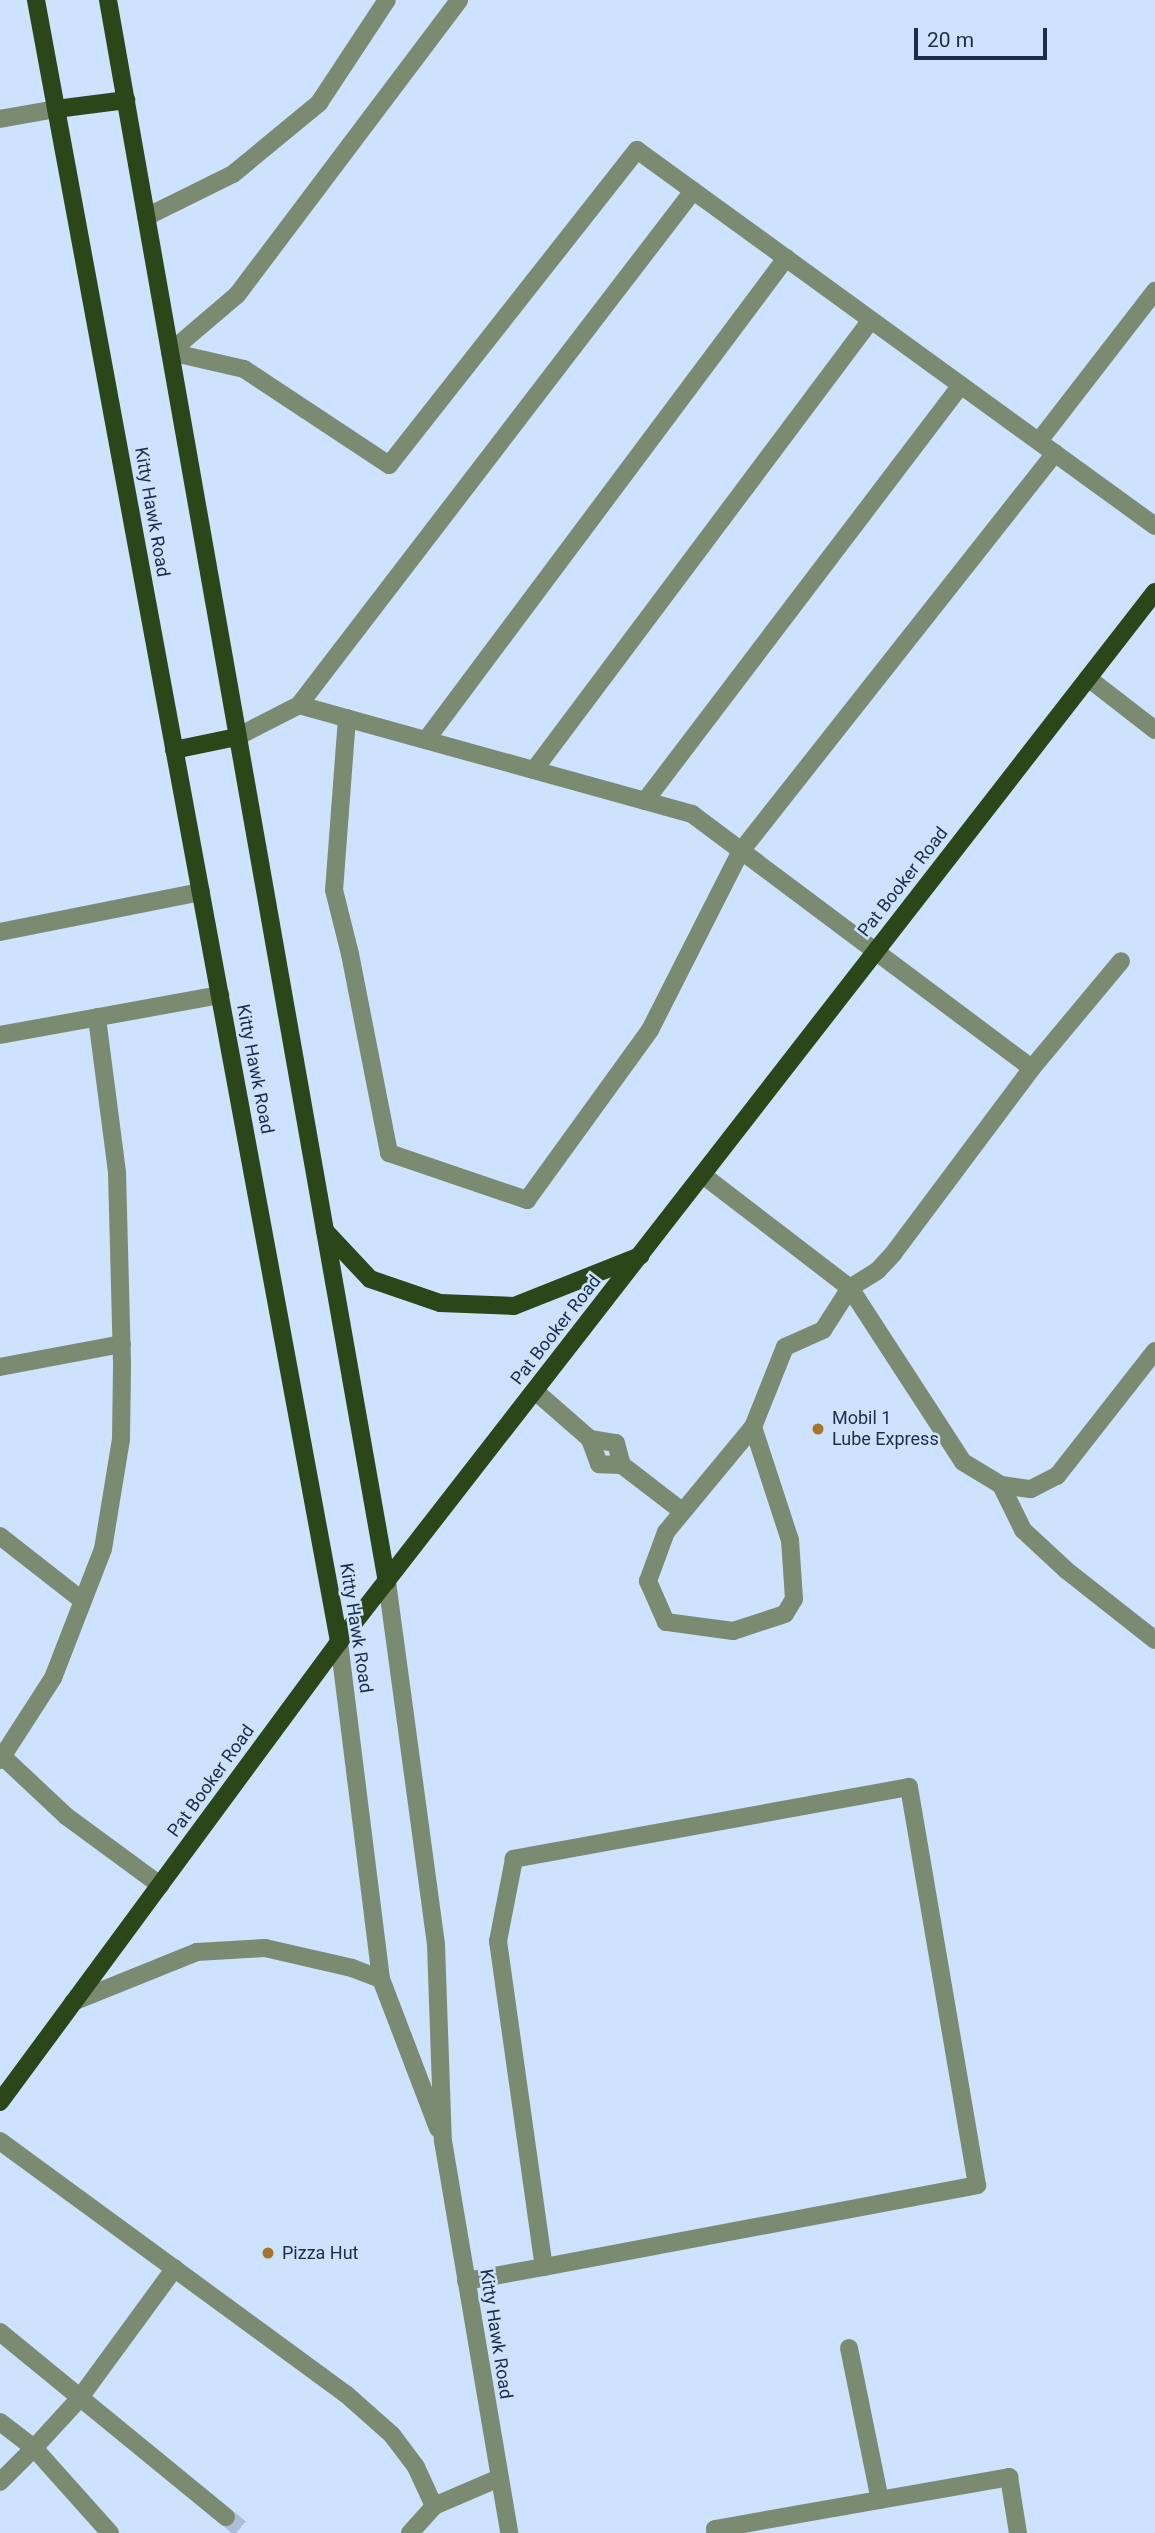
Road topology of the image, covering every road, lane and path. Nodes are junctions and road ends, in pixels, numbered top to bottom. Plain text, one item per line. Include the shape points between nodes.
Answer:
1 (36, 0) edge
2 (108, 0) edge
3 (387, 0) edge
4 (459, 0) edge
5 (126, 100) junction
6 (56, 109) junction
7 (0, 119) edge
8 (693, 191) junction
9 (146, 217) junction
10 (786, 258) junction
11 (1155, 291) edge
12 (871, 320) junction
13 (170, 352) junction
14 (961, 385) junction
15 (1039, 441) junction
16 (1055, 453) junction
17 (1155, 526) edge
18 (1155, 592) edge
19 (1088, 678) junction
20 (299, 705) junction
21 (347, 718) junction
22 (1155, 730) edge
23 (237, 737) junction
24 (426, 740) junction
25 (174, 750) junction
26 (534, 771) junction
27 (645, 801) junction
28 (741, 851) junction
29 (201, 892) junction
30 (0, 932) edge
31 (876, 951) junction
32 (1121, 961) dead end
33 (220, 995) junction
34 (97, 1017) junction
35 (0, 1035) edge
36 (1032, 1068) junction
37 (703, 1175) junction
38 (326, 1231) junction
39 (640, 1255) junction
40 (850, 1288) junction
41 (122, 1344) junction
42 (1155, 1351) edge
43 (0, 1367) edge
44 (535, 1391) junction
45 (752, 1427) junction
46 (1001, 1485) junction
47 (682, 1511) junction
48 (0, 1536) edge
49 (387, 1583) junction
50 (83, 1601) junction
51 (1155, 1640) edge
52 (339, 1642) junction
53 (1, 1757) edge
54 (160, 1885) junction
55 (381, 1979) junction
56 (73, 2002) junction
57 (0, 2102) edge
58 (0, 2141) edge
59 (443, 2141) junction
60 (544, 2267) junction
61 (175, 2268) junction
62 (466, 2281) junction
63 (0, 2332) edge
64 (849, 2348) dead end
65 (79, 2399) junction
66 (0, 2421) edge
67 (34, 2448) junction
68 (499, 2478) junction
69 (0, 2482) edge
70 (880, 2500) junction
71 (434, 2507) junction
72 (226, 2517) tunnel mouth
73 (110, 2533) edge
74 (410, 2533) edge
75 (509, 2533) edge
76 (716, 2533) edge
77 (1018, 2533) edge

1 - 6 main road, Kitty Hawk Road
2 - 5 main road, Kitty Hawk Road
3 - 9 street via 319,103 233,174
4 - 13 street via 237,295
5 - 6 main road
5 - 9 main road, Kitty Hawk Road
6 - 7 street
6 - 25 main road, Kitty Hawk Road
8 - 10 street
8 - 13 street via 637,150 389,465 244,369
8 - 20 street
9 - 13 main road, Kitty Hawk Road
10 - 12 street
10 - 24 street
11 - 15 street
12 - 14 street
12 - 26 street
13 - 23 main road, Kitty Hawk Road
14 - 15 street
14 - 27 street
15 - 16 street
16 - 17 street
16 - 28 street
18 - 19 main road, Pat Booker Road
19 - 22 street
19 - 31 main road, Pat Booker Road
20 - 21 street
20 - 23 street
21 - 24 street
21 - 28 street via 334,890 389,1153 527,1200 650,1030
23 - 25 main road
23 - 38 main road, Kitty Hawk Road
24 - 26 street
25 - 29 main road, Kitty Hawk Road
26 - 27 street
27 - 28 street via 692,814
28 - 31 street
29 - 30 street
29 - 33 main road, Kitty Hawk Road
31 - 36 street
31 - 37 main road, Pat Booker Road
32 - 36 street
33 - 34 street
33 - 52 main road, Kitty Hawk Road
34 - 35 street
34 - 41 street via 117,1172
36 - 40 street via 893,1254
37 - 39 main road, Pat Booker Road
37 - 40 street
38 - 39 main road via 370,1279 440,1303 514,1306
38 - 49 main road, Kitty Hawk Road
39 - 44 main road, Pat Booker Road
40 - 45 street via 823,1331 785,1347
40 - 46 street via 964,1462
41 - 43 street
41 - 50 street via 121,1439 103,1549
42 - 46 street via 1057,1476 1031,1489
44 - 47 street via 590,1439 616,1443 622,1465
44 - 49 main road, Pat Booker Road
45 - 47 street
45 - 47 street via 790,1540 794,1599 785,1614 733,1631 666,1622 648,1581 666,1532
46 - 51 street via 1023,1530
48 - 50 street
49 - 52 main road, Pat Booker Road
49 - 59 street, Kitty Hawk Road via 436,1945
50 - 53 street via 53,1678
52 - 54 main road, Pat Booker Road
52 - 55 street, Kitty Hawk Road
53 - 54 street via 66,1816
54 - 56 main road, Pat Booker Road
55 - 56 street via 265,1948 197,1952
55 - 59 street, Kitty Hawk Road
56 - 57 main road, Pat Booker Road
58 - 61 street
59 - 62 street, Kitty Hawk Road
60 - 60 street via 977,2185 909,1787 514,1859 498,1941
60 - 62 street
61 - 65 street
61 - 71 street via 347,2395 392,2435 416,2467
62 - 68 street, Kitty Hawk Road
63 - 65 street
64 - 70 street
65 - 67 street
65 - 72 street
66 - 67 street
67 - 69 street
67 - 73 street
68 - 71 street
68 - 75 street, Kitty Hawk Road
70 - 76 street via 715,2529
70 - 77 street via 1009,2477
71 - 74 street

